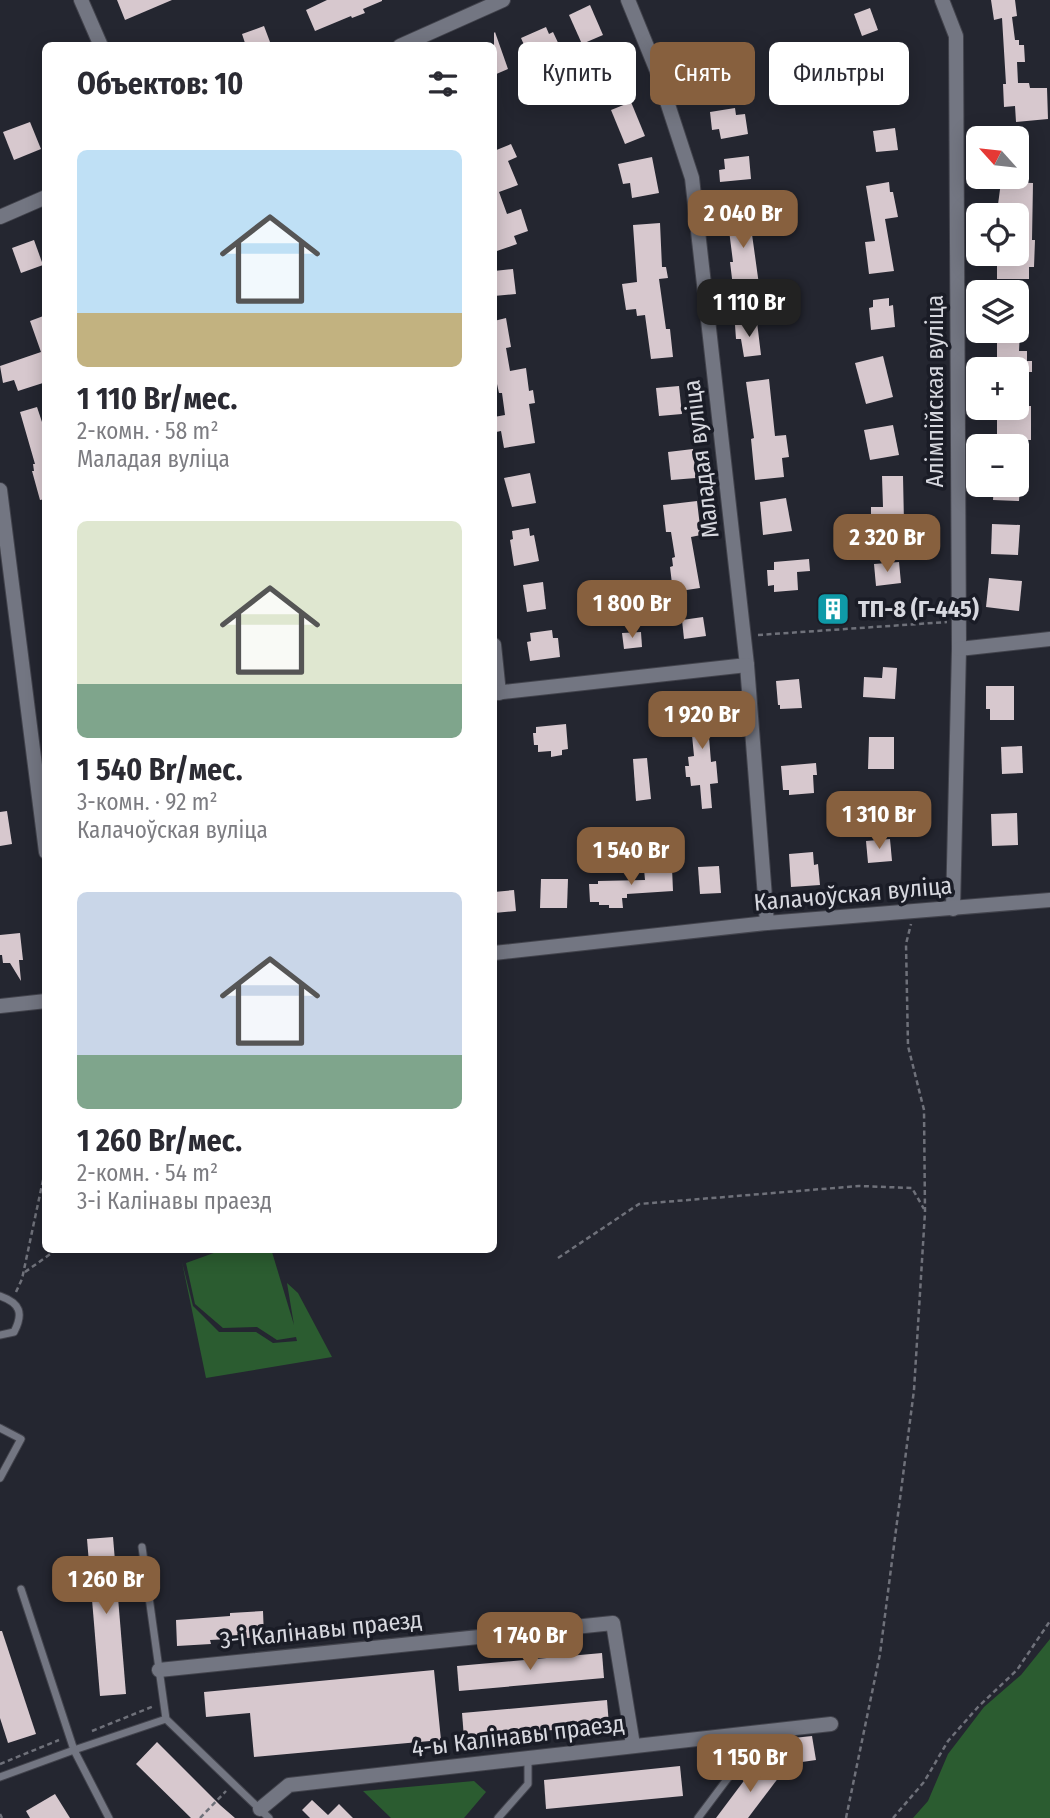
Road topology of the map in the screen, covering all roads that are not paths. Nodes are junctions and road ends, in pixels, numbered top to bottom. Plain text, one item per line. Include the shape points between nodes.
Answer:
1 (80, 0) edge
2 (503, 0) edge
3 (628, 0) edge
4 (943, 0) edge
5 (99, 42) edge
6 (409, 42) edge
7 (42, 199) edge
8 (0, 217) edge
9 (0, 490) edge
10 (1050, 639) edge
11 (959, 649) junction
12 (747, 665) junction
13 (497, 693) edge
14 (42, 821) edge
15 (1050, 900) edge
16 (953, 909) junction
17 (767, 923) junction
18 (497, 953) edge
19 (42, 1001) edge
20 (0, 1006) edge
21 (0, 1296) edge
22 (0, 1335) edge
23 (0, 1428) edge
24 (0, 1478) edge
25 (142, 1547) dead end
26 (21, 1589) dead end
27 (159, 1670) junction
28 (166, 1719) junction
29 (831, 1724) dead end
30 (764, 1730) junction
31 (633, 1745) junction
32 (74, 1750) junction
33 (528, 1757) junction
34 (0, 1777) edge
35 (265, 1814) edge
36 (109, 1818) edge
37 (498, 1818) edge
38 (698, 1818) edge

1 - 5 street
2 - 6 street
3 - 12 street, Маладая вуліца via 692,178
4 - 11 street, Алімпійская вуліца via 956,36
7 - 8 street
9 - 14 street
10 - 11 street
11 - 16 street, Алімпійская вуліца
12 - 13 street
12 - 17 street, Маладая вуліца
15 - 16 street, Калачоўская вуліца
16 - 17 street, Калачоўская вуліца
17 - 18 street, Калачоўская вуліца
19 - 20 street
21 - 22 lane via 12,1301 20,1320 14,1332
23 - 24 lane via 21,1439
25 - 27 lane
26 - 32 lane
27 - 28 lane
27 - 31 street, 3-і Калінавы праезд via 613,1623
28 - 32 lane
28 - 35 lane
29 - 30 street, 4-ы Калінавы праезд
30 - 31 street, 4-ы Калінавы праезд
30 - 38 lane
31 - 33 street, 4-ы Калінавы праезд
32 - 34 lane
32 - 36 lane
33 - 35 street, 4-ы Калінавы праезд via 289,1785
33 - 37 lane via 528,1784

